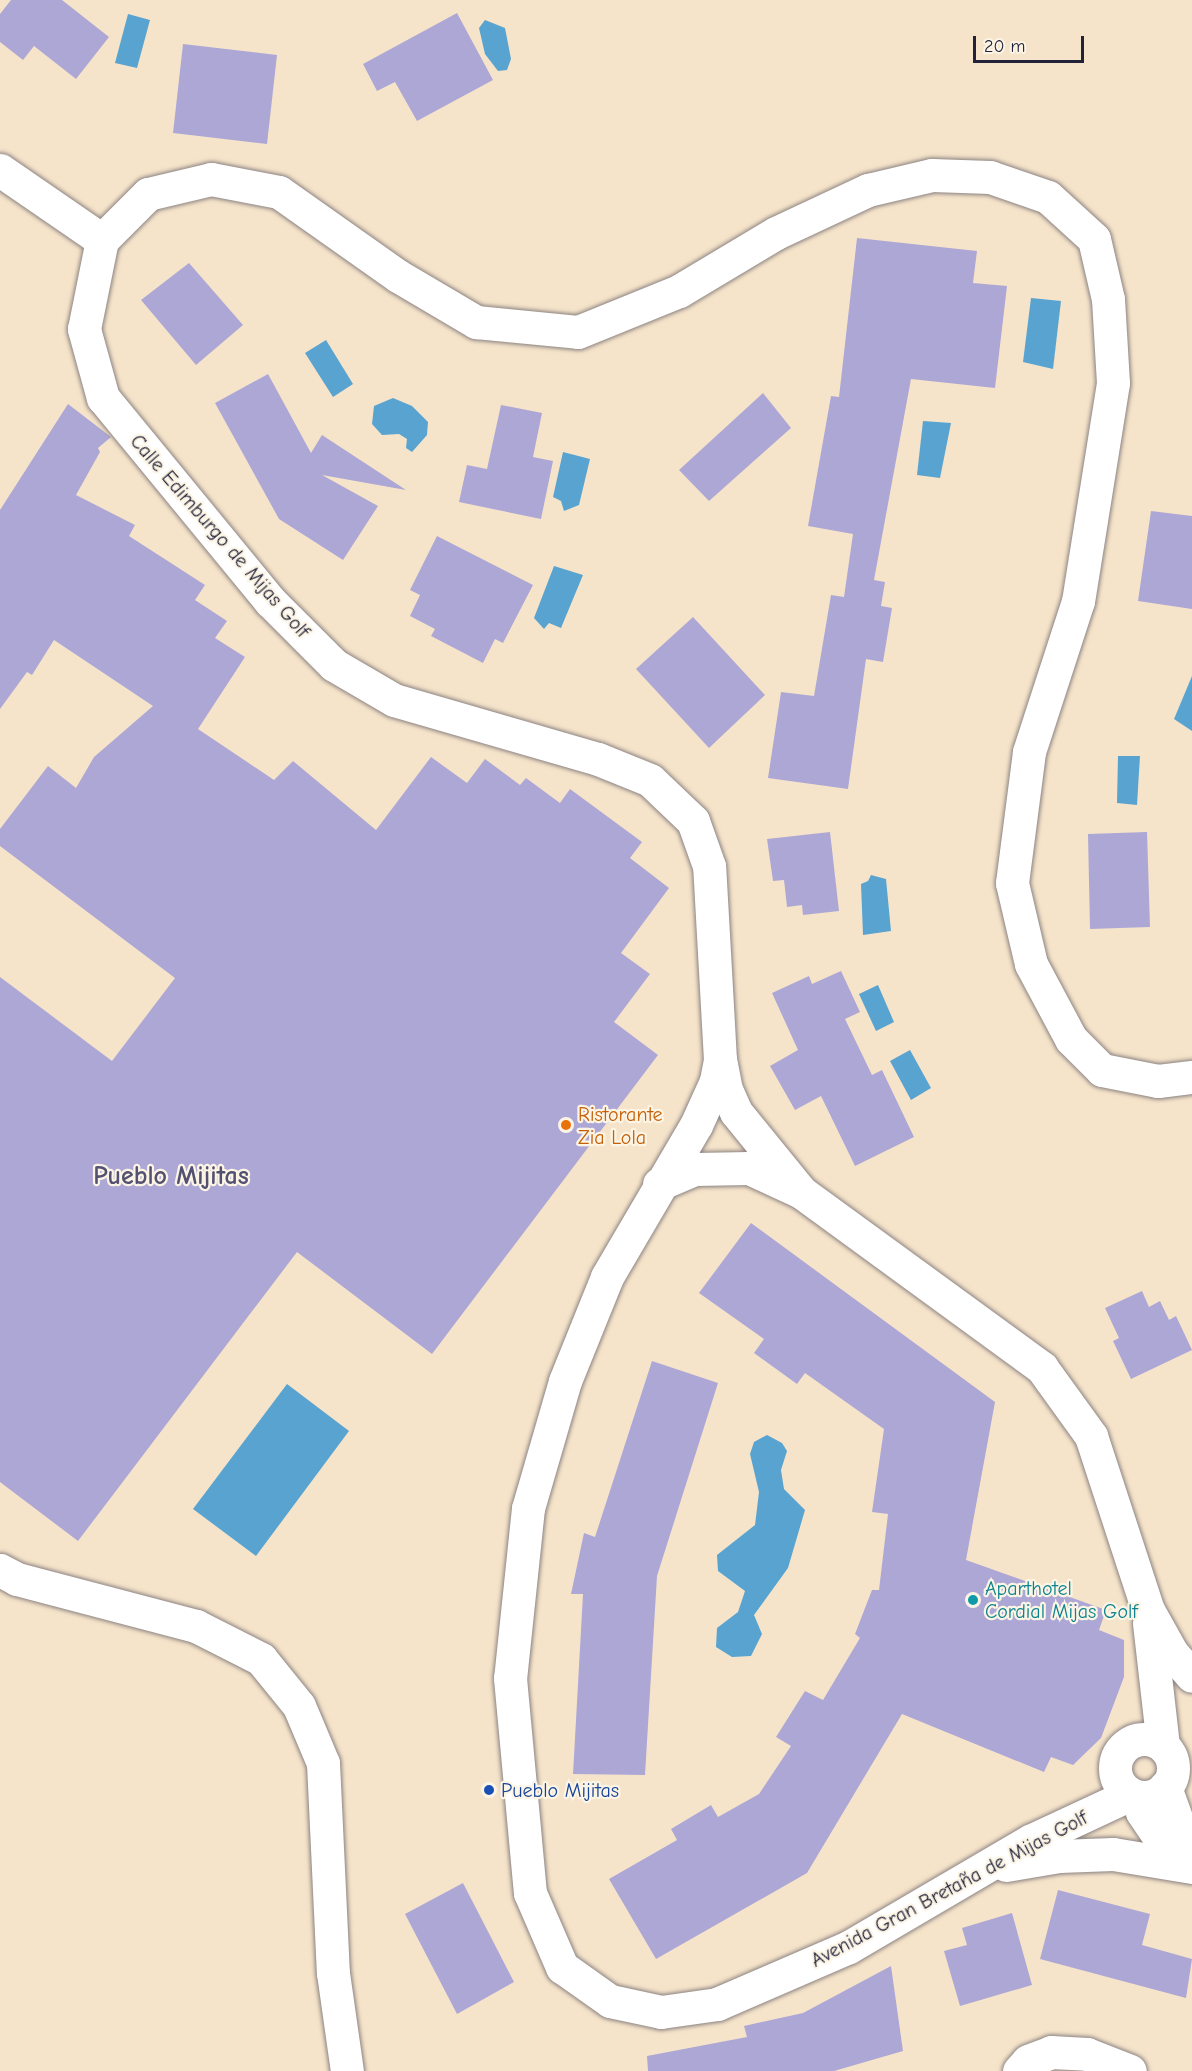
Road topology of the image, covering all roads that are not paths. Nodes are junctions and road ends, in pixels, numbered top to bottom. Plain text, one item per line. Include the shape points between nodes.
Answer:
1 (0, 170) edge
2 (102, 240) junction
3 (720, 1060) junction
4 (1192, 1077) edge
5 (659, 1184) junction
6 (801, 1192) junction
7 (0, 1570) edge
8 (1148, 1610) junction
9 (1192, 1676) edge
10 (1175, 1747) edge
11 (1146, 1792) junction
12 (1192, 1846) edge
13 (1192, 1858) edge
14 (1192, 1867) edge
15 (989, 1868) junction
16 (347, 2071) edge
17 (1019, 2071) edge
18 (1130, 2071) edge

1 - 2 street
2 - 3 street, Calle Edimburgo de Mijas Golf via 84,329 103,398 270,601 334,665 394,700 598,759 650,780 693,821 709,866
2 - 4 street via 148,194 211,179 279,192 398,276 476,322 578,332 679,291 776,233 868,190 932,176 990,177 1048,197 1094,239 1108,299 1113,383 1078,601 1029,752 1012,883 1031,964 1071,1038 1102,1070 1158,1081
3 - 5 street, Avenida Gran Bretaña de Mijas Golf via 716,1081 696,1125
3 - 6 street via 726,1090 736,1112
5 - 6 street via 695,1169 749,1168
5 - 15 street, Avenida Gran Bretaña de Mijas Golf via 607,1277 566,1381 528,1508 510,1678 530,1893 562,1967 610,2001 661,2012 717,2004 849,1947
6 - 8 street via 1042,1368 1090,1436
7 - 16 street via 17,1579 196,1626 261,1659 298,1706 323,1763 333,1973
8 - 9 street via 1172,1653
8 - 10 street
10 - 11 street via 1173,1770
10 - 11 street via 1138,1739 1118,1755 1115,1773
11 - 12 street
11 - 13 street via 1142,1812 1162,1842
11 - 15 street, Avenida Gran Bretaña de Mijas Golf via 1030,1841
14 - 15 street via 1113,1854 1059,1856
17 - 18 street via 1028,2061 1051,2052 1087,2054

